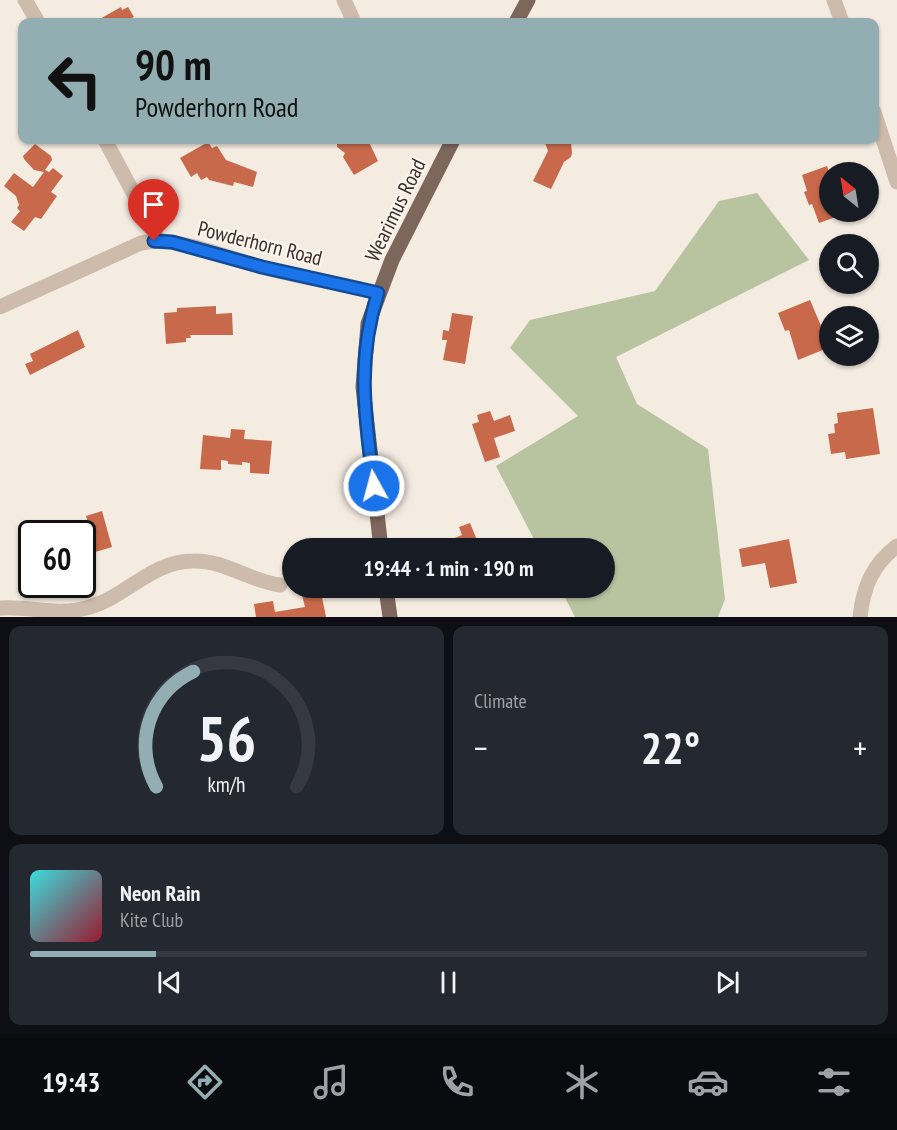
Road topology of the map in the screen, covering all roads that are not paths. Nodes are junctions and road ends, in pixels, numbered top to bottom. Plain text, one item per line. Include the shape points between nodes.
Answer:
1 (25, 0) edge
2 (344, 0) edge
3 (528, 0) edge
4 (834, 0) edge
5 (36, 18) edge
6 (352, 18) edge
7 (518, 18) edge
8 (841, 18) edge
9 (879, 127) edge
10 (107, 144) edge
11 (451, 144) edge
12 (897, 182) edge
13 (159, 241) junction
14 (378, 293) junction
15 (0, 307) edge
16 (380, 538) edge
17 (897, 546) edge
18 (280, 585) dead end
19 (387, 598) edge
20 (0, 608) edge
21 (60, 615) edge
22 (390, 617) edge
23 (860, 617) edge

1 - 5 street
2 - 6 street
3 - 7 main road
4 - 8 street
9 - 12 street
10 - 13 street
11 - 14 main road, Wearimus Road
13 - 14 street, Powderhorn Road
13 - 15 street, Powderhorn Road via 141,243
14 - 16 main road, Wearimus Road via 368,324 363,387
17 - 23 street via 874,568
18 - 21 street via 262,583 210,562 178,562 147,574 94,606
19 - 22 main road
20 - 21 street

